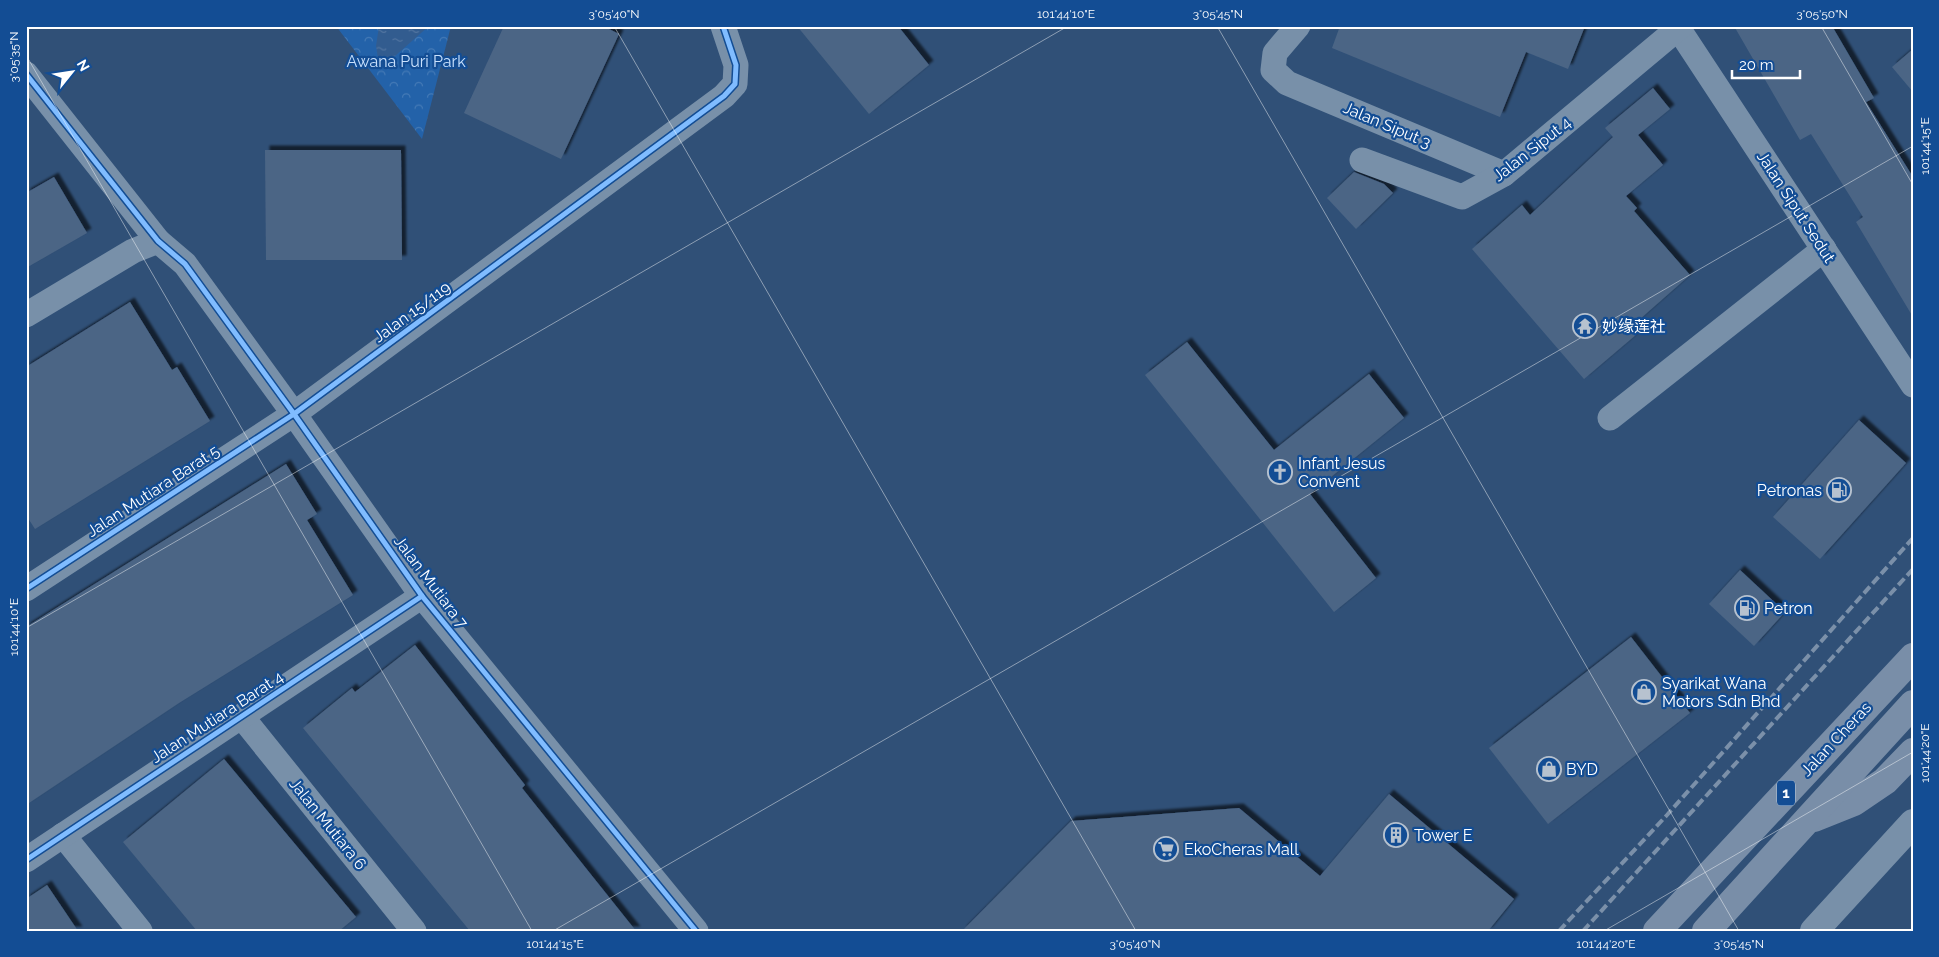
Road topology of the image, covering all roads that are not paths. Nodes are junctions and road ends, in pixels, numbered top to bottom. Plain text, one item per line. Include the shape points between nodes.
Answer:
1 (723, 26) edge
2 (1298, 26) edge
3 (1677, 27) edge
4 (26, 74) edge
5 (1362, 160) dead end
6 (1504, 174) junction
7 (158, 241) junction
8 (1824, 249) junction
9 (26, 315) edge
10 (1913, 385) edge
11 (294, 414) junction
12 (1610, 418) dead end
13 (26, 589) edge
14 (422, 596) junction
15 (1913, 657) edge
16 (1913, 704) edge
17 (242, 717) junction
18 (1913, 752) edge
19 (1807, 820) junction
20 (1913, 823) edge
21 (63, 835) junction
22 (26, 860) edge
23 (140, 931) edge
24 (414, 931) edge
25 (696, 931) edge
26 (1657, 931) edge
27 (1706, 931) edge
28 (1814, 931) edge

1 - 11 street, Jalan 15/119 via 736,65 735,84 724,96
2 - 6 street, Jalan Siput 3 via 1275,53 1273,70 1286,83
3 - 6 street, Jalan Siput 4
3 - 8 street, Jalan Siput Sedut
4 - 7 street
5 - 6 street, Jalan Siput 4 via 1462,197
7 - 9 street via 133,251
7 - 11 street, Jalan Mutiara 7 via 185,264
8 - 10 street, Jalan Siput Sedut
8 - 12 street
11 - 13 street, Jalan Mutiara Barat 5
11 - 14 street, Jalan Mutiara 7
14 - 17 street, Jalan Mutiara Barat 4
14 - 25 street, Jalan Mutiara 7
15 - 26 highway, Jalan Cheras / 1
16 - 19 highway, Jalan Cheras / 1
17 - 21 street, Jalan Mutiara Barat 4
17 - 24 street, Jalan Mutiara 6
18 - 19 highway via 1885,780 1854,802
19 - 27 highway, Jalan Cheras / 1
20 - 28 street
21 - 22 street, Jalan Mutiara Barat 4
21 - 23 street

